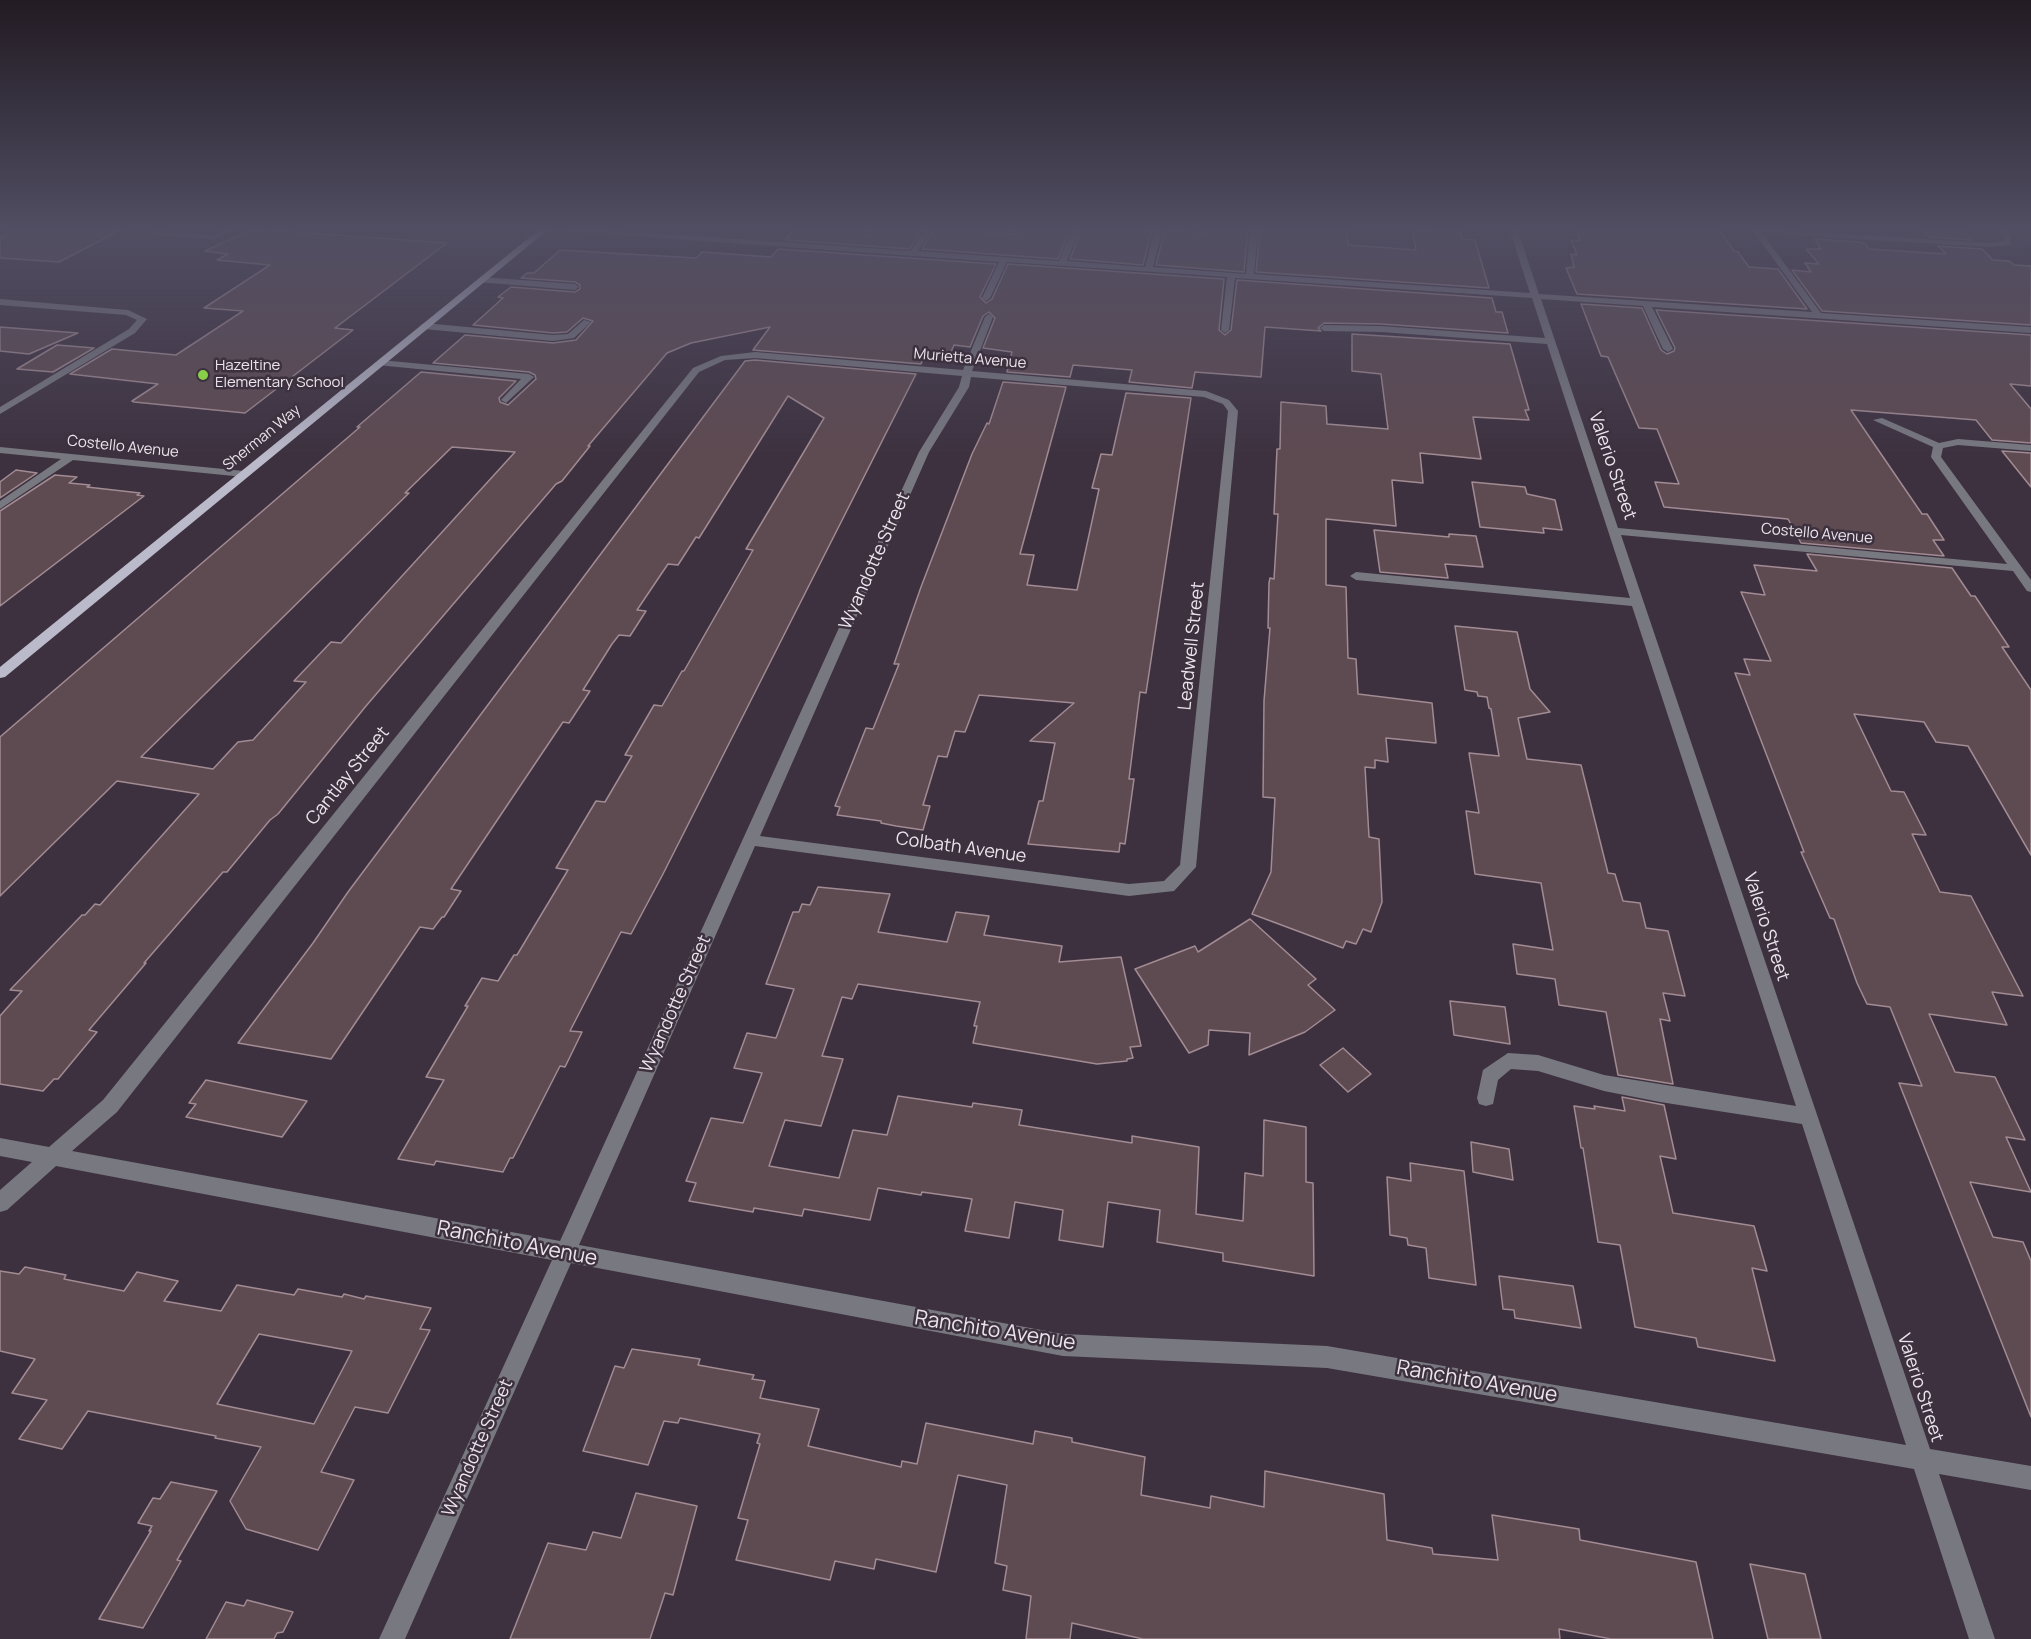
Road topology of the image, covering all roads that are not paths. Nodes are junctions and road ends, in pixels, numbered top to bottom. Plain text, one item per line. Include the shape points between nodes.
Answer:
1 (27, 304) edge
2 (451, 304) edge
3 (1228, 304) edge
4 (1538, 304) edge
5 (1646, 304) edge
6 (1654, 304) edge
7 (1810, 304) edge
8 (1818, 315) junction
9 (989, 317) dead end
10 (587, 322) dead end
11 (424, 326) junction
12 (1324, 328) dead end
13 (1225, 330) dead end
14 (2031, 330) edge
15 (1550, 341) junction
16 (1668, 349) dead end
17 (712, 360) joint
18 (380, 363) junction
19 (967, 374) junction
20 (506, 400) dead end
21 (1226, 402) joint
22 (0, 411) edge
23 (1878, 420) dead end
24 (1938, 446) junction
25 (2031, 448) edge
26 (0, 450) edge
27 (71, 457) junction
28 (244, 474) junction
29 (0, 506) edge
30 (1613, 531) junction
31 (2017, 568) junction
32 (1356, 576) dead end
33 (2031, 588) edge
34 (1639, 603) junction
35 (0, 674) edge
36 (749, 840) junction
37 (1168, 887) joint
38 (1486, 1098) dead end
39 (1809, 1117) junction
40 (0, 1147) edge
41 (56, 1156) junction
42 (0, 1203) edge
43 (565, 1253) junction
44 (1922, 1458) junction
45 (2031, 1478) edge
46 (392, 1639) edge
47 (1982, 1639) edge

1 - 22 street via 128,314 143,319 132,331
2 - 11 main road, Sherman Way
3 - 13 street
4 - 15 street, Valerio Street
5 - 16 street
6 - 8 street
7 - 8 street
8 - 14 street
9 - 19 street, Wyandotte Street
10 - 11 street via 571,336 553,338
11 - 18 main road, Sherman Way
12 - 15 street
15 - 30 street, Valerio Street
17 - 19 street, Murietta Avenue via 755,355
17 - 41 street, Cantlay Street via 696,370 110,1107
18 - 20 street via 529,377
18 - 28 main road, Sherman Way
19 - 21 street, Murietta Avenue via 1206,394
19 - 36 street, Wyandotte Street via 964,387 924,452
21 - 37 street, Leadwell Street via 1233,411 1188,867
23 - 24 street
24 - 25 street via 1958,442
24 - 31 street via 1936,457
26 - 27 street, Costello Avenue
27 - 28 street, Costello Avenue
27 - 29 street
28 - 35 main road, Sherman Way
30 - 31 street, Costello Avenue
30 - 34 street, Valerio Street
31 - 33 street
32 - 34 street
34 - 39 street, Valerio Street
36 - 37 street, Colbath Avenue via 1129,890
36 - 43 street, Wyandotte Street
38 - 39 street via 1489,1076 1508,1061 1538,1063 1604,1083 1660,1094
39 - 44 street, Valerio Street
40 - 41 street, Ranchito Avenue
41 - 42 street, Cantlay Street
41 - 43 street, Ranchito Avenue
43 - 44 street, Ranchito Avenue via 1064,1345 1327,1357
43 - 46 street, Wyandotte Street
44 - 45 street, Ranchito Avenue
44 - 47 street, Valerio Street

